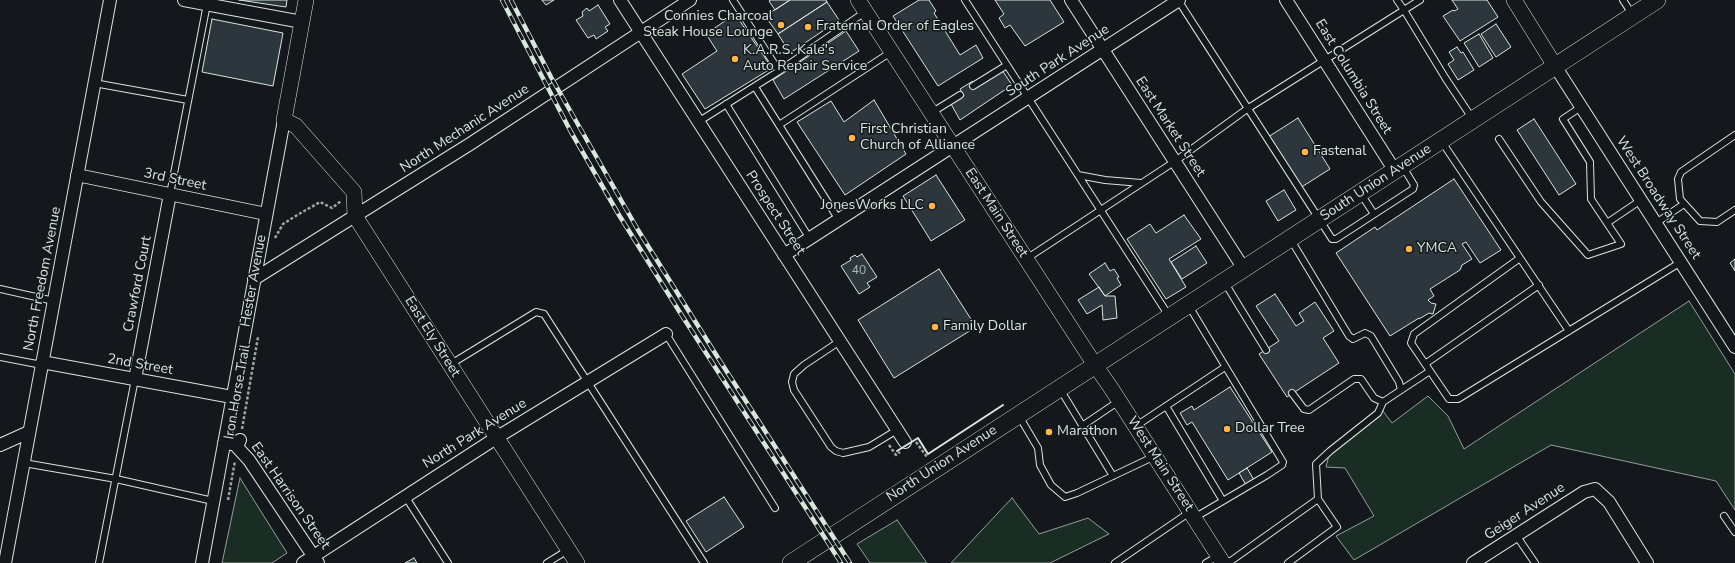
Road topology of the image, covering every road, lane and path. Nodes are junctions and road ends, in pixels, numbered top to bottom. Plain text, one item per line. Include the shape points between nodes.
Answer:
1 (110, 0) edge
2 (184, 0) edge
3 (306, 0) edge
4 (620, 0) edge
5 (690, 0) edge
6 (733, 0) edge
7 (1070, 0) edge
8 (1179, 0) edge
9 (1286, 0) edge
10 (1398, 0) edge
11 (1420, 0) edge
12 (1514, 0) edge
13 (1623, 0) edge
14 (1657, 0) edge
15 (967, 1) edge
16 (207, 2) edge
17 (862, 6) edge
18 (1404, 10) junction
19 (1633, 16) junction
20 (302, 22) junction
21 (641, 32) junction
22 (1102, 50) junction
23 (891, 52) junction
24 (1324, 60) junction
25 (1007, 64) junction
26 (1555, 66) junction
27 (779, 71) junction
28 (94, 83) junction
29 (973, 86) dead end
30 (755, 87) junction
31 (960, 95) dead end
32 (1028, 98) junction
33 (188, 100) junction
34 (726, 104) junction
35 (1581, 107) junction
36 (1247, 109) junction
37 (931, 113) junction
38 (284, 120) junction
39 (1473, 120) junction
40 (698, 122) junction
41 (779, 125) junction
42 (1735, 136) edge
43 (1499, 139) dead end
44 (1442, 140) junction
45 (953, 146) junction
46 (1174, 162) junction
47 (1398, 168) junction
48 (1078, 174) junction
49 (77, 175) junction
50 (1141, 183) junction
51 (354, 192) junction
52 (1360, 193) junction
53 (170, 194) junction
54 (1641, 200) junction
55 (1684, 204) junction
56 (1101, 209) junction
57 (1735, 210) edge
58 (266, 214) junction
59 (1374, 214) junction
60 (355, 216) junction
61 (839, 220) junction
62 (1319, 220) junction
63 (1607, 223) junction
64 (1656, 223) junction
65 (810, 239) junction
66 (1290, 239) junction
67 (274, 240) dead end
68 (784, 255) junction
69 (1520, 258) junction
70 (1026, 259) junction
71 (1681, 262) junction
72 (1244, 269) junction
73 (254, 279) junction
74 (1224, 282) junction
75 (1538, 285) junction
76 (0, 289) edge
77 (54, 301) junction
78 (1188, 305) junction
79 (1170, 317) junction
80 (1569, 331) junction
81 (666, 334) joint
82 (258, 336) dead end
83 (840, 341) junction
84 (1735, 347) edge
85 (1266, 350) dead end
86 (0, 357) edge
87 (42, 363) junction
88 (1425, 364) junction
89 (450, 365) junction
90 (1095, 365) junction
91 (1225, 367) junction
92 (1430, 371) junction
93 (135, 379) junction
94 (587, 382) junction
95 (1060, 388) junction
96 (1401, 390) junction
97 (1292, 393) dead end
98 (232, 397) junction
99 (1119, 400) junction
100 (1383, 402) junction
101 (1166, 406) junction
102 (1018, 415) junction
103 (1082, 426) junction
104 (1136, 426) junction
105 (897, 430) junction
106 (29, 432) junction
107 (496, 438) junction
108 (240, 440) junction
109 (904, 442) dead end
110 (224, 443) junction
111 (0, 446) edge
112 (1155, 456) junction
113 (24, 463) junction
114 (1113, 476) junction
115 (116, 479) junction
116 (405, 496) junction
117 (1318, 499) junction
118 (214, 501) junction
119 (1223, 501) junction
120 (227, 505) dead end
121 (775, 508) dead end
122 (1192, 515) junction
123 (1724, 516) dead end
124 (1735, 532) edge
125 (1516, 536) junction
126 (568, 550) junction
127 (316, 559) edge
128 (1219, 561) edge
129 (5, 563) edge
130 (99, 563) edge
131 (202, 563) edge
132 (303, 563) edge
133 (448, 563) edge
134 (547, 563) edge
135 (577, 563) edge
136 (704, 563) edge
137 (791, 563) edge
138 (1115, 563) edge
139 (1288, 563) edge
140 (1473, 563) edge
141 (1535, 563) edge
142 (1647, 563) edge

1 - 28 street, North Freedom Avenue
2 - 16 street
3 - 20 street, Hester Avenue
4 - 21 street, Prospect Street
5 - 21 street, North Mechanic Avenue
6 - 27 lane
7 - 22 street, East Market Street
8 - 22 street, South Park Avenue
8 - 36 lane
9 - 24 street, East Columbia Street
10 - 18 lane
11 - 18 lane
12 - 26 street
13 - 19 lane
14 - 19 main road, South Union Avenue
15 - 25 lane
16 - 20 street
16 - 33 lane
17 - 23 street, East Main Street
17 - 27 lane
18 - 24 lane
18 - 39 lane
19 - 26 main road, South Union Avenue
20 - 38 street, Hester Avenue
21 - 40 street, Prospect Street
21 - 60 street, North Mechanic Avenue
22 - 32 street, South Park Avenue
22 - 46 street, East Market Street
23 - 37 street, East Main Street
23 - 41 lane
24 - 36 lane
24 - 47 street, East Columbia Street
25 - 29 lane
25 - 32 lane
26 - 35 street, West Broadway Street
26 - 39 main road, South Union Avenue
27 - 30 lane
28 - 33 lane
28 - 49 street, North Freedom Avenue
30 - 34 lane
30 - 41 lane
31 - 37 lane
32 - 45 street, South Park Avenue
32 - 48 lane
33 - 53 lane
34 - 40 lane
34 - 65 lane
35 - 54 street, West Broadway Street
35 - 63 lane via 1563,119 1590,162 1591,199
36 - 46 lane
36 - 62 lane
37 - 45 street, East Main Street
38 - 51 street via 296,126
38 - 58 street, Hester Avenue
39 - 44 main road, South Union Avenue
40 - 68 street, Prospect Street
41 - 61 lane
42 - 55 lane via 1681,172 1678,179 1680,199
43 - 63 lane via 1541,202 1588,255 1621,244
44 - 47 main road, South Union Avenue
44 - 69 lane
45 - 61 street
45 - 70 street, East Main Street
46 - 50 lane
46 - 72 street, East Market Street
47 - 52 main road, South Union Avenue
47 - 59 lane via 1414,184 1413,189
48 - 50 lane via 1119,182
48 - 56 lane
49 - 53 street, 3rd Street
49 - 77 street, North Freedom Avenue
50 - 56 lane
51 - 60 street
51 - 67 path via 332,208 320,202 299,214 283,224
52 - 59 lane
52 - 62 main road, South Union Avenue
53 - 58 street, 3rd Street
53 - 93 street, Crawford Court
54 - 63 lane
54 - 64 street, West Broadway Street
55 - 57 lane via 1700,221 1718,222
55 - 64 lane
56 - 70 lane
56 - 79 lane
58 - 73 street, Hester Avenue
59 - 62 lane via 1336,239 1332,239
60 - 73 street, North Mechanic Avenue
60 - 89 street, East Ely Street
61 - 65 street
62 - 66 main road, South Union Avenue
64 - 71 street, West Broadway Street
65 - 68 street
66 - 72 main road, South Union Avenue
66 - 96 lane via 1349,336 1353,339 1365,333 1371,336 1399,382
68 - 83 street, Prospect Street
69 - 75 lane
69 - 88 lane via 1414,334 1411,343
70 - 90 street, East Main Street
71 - 80 lane
71 - 84 street, West Broadway Street
72 - 74 main road, South Union Avenue
73 - 98 street, Hester Avenue
74 - 78 main road, South Union Avenue
74 - 85 lane
75 - 80 lane
75 - 88 lane
76 - 77 lane
77 - 87 street, North Freedom Avenue
78 - 79 main road, South Union Avenue
78 - 91 lane
79 - 90 main road, South Union Avenue
80 - 92 lane via 1458,399 1449,399
81 - 94 street, North Park Avenue
81 - 121 lane
82 - 108 path, Iron Horse Trail
83 - 105 street, Prospect Street
83 - 105 lane via 794,374 794,390 836,451 843,453 869,447
86 - 87 lane
87 - 93 street, 2nd Street
87 - 106 street, North Freedom Avenue
88 - 92 lane
89 - 94 lane via 536,312 544,314
89 - 107 street, East Ely Street
90 - 95 main road, North Union Avenue
90 - 99 street, West Main Street
91 - 101 lane
91 - 119 lane via 1284,462
92 - 96 lane
93 - 98 street, 2nd Street
93 - 115 lane
94 - 107 street, North Park Avenue
94 - 136 lane
95 - 102 main road, North Union Avenue
95 - 103 lane
96 - 100 lane
97 - 100 lane via 1304,409 1309,410 1354,379 1361,379 1374,398
98 - 110 street, Hester Avenue
99 - 103 lane
99 - 104 street, West Main Street
100 - 117 lane via 1378,413 1316,464
101 - 104 lane
101 - 119 lane
102 - 114 lane via 1038,448 1040,465 1051,485 1064,497 1077,494
102 - 137 main road, North Union Avenue
103 - 114 lane
104 - 112 street, West Main Street
105 - 109 street, Prospect Street
106 - 111 street
106 - 113 street, North Freedom Avenue
107 - 116 street, North Park Avenue
107 - 126 street, East Ely Street
108 - 110 street, East Harrison Street via 232,444
108 - 120 path, Iron Horse Trail
108 - 127 street, East Harrison Street via 237,447 249,460
110 - 118 street, Hester Avenue
112 - 114 lane
112 - 122 street, West Main Street
113 - 115 lane
113 - 129 street, North Freedom Avenue
115 - 118 lane
115 - 130 lane
116 - 127 street, North Park Avenue
116 - 133 lane
117 - 128 lane
117 - 139 lane via 1337,527
118 - 131 street, Hester Avenue
119 - 122 lane
122 - 128 street, West Main Street
122 - 138 lane
123 - 124 lane
125 - 140 street, Geiger Avenue
125 - 141 lane
125 - 142 street, Geiger Avenue via 1584,492 1595,489 1608,502
126 - 134 lane
126 - 135 street, East Ely Street
127 - 132 street, North Park Avenue

